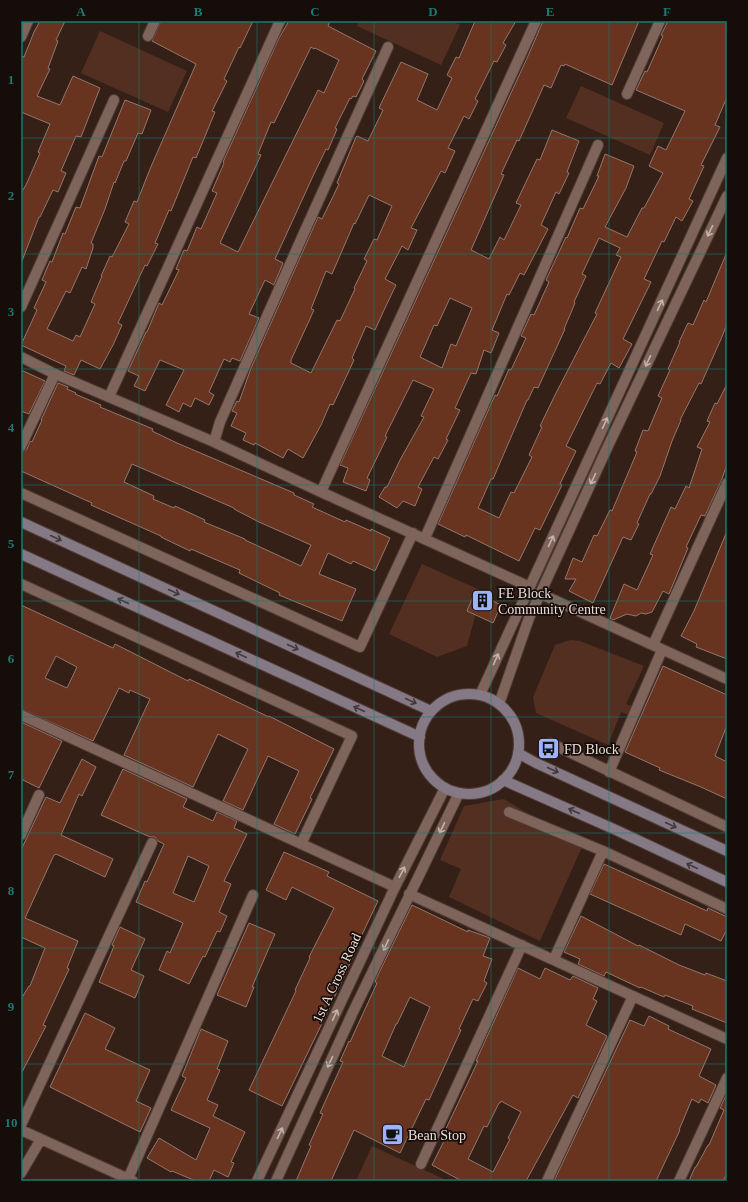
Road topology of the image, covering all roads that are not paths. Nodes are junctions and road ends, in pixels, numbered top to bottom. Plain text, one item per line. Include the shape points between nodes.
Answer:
1 (28, 21) edge
2 (155, 21) edge
3 (280, 21) edge
4 (536, 21) edge
5 (660, 21) edge
6 (148, 36) dead end
7 (21, 37) edge
8 (388, 47) dead end
9 (627, 94) dead end
10 (114, 100) dead end
11 (598, 145) dead end
12 (727, 158) edge
13 (727, 196) edge
14 (675, 272) junction
15 (687, 279) junction
16 (21, 307) edge
17 (21, 357) edge
18 (55, 374) junction
19 (109, 397) junction
20 (214, 442) junction
21 (21, 446) edge
22 (727, 483) edge
23 (321, 492) junction
24 (21, 493) edge
25 (21, 522) edge
26 (557, 527) junction
27 (413, 533) junction
28 (568, 533) junction
29 (425, 538) junction
30 (21, 554) edge
31 (21, 584) edge
32 (530, 587) junction
33 (541, 594) junction
34 (653, 645) junction
35 (662, 650) junction
36 (727, 679) edge
37 (480, 695) junction
38 (499, 704) junction
39 (431, 711) junction
40 (21, 715) edge
41 (420, 738) junction
42 (550, 743) dead end
43 (518, 752) junction
44 (609, 772) junction
45 (503, 780) junction
46 (445, 788) junction
47 (459, 793) junction
48 (39, 795) dead end
49 (509, 812) dead end
50 (727, 827) edge
51 (21, 836) edge
52 (152, 843) dead end
53 (301, 844) junction
54 (603, 851) junction
55 (727, 851) edge
56 (727, 882) edge
57 (395, 887) junction
58 (409, 894) junction
59 (253, 895) dead end
60 (727, 909) edge
61 (522, 945) junction
62 (362, 957) junction
63 (554, 959) junction
64 (377, 963) junction
65 (633, 996) junction
66 (727, 1039) edge
67 (727, 1078) edge
68 (21, 1125) edge
69 (21, 1130) edge
70 (41, 1139) junction
71 (271, 1151) junction
72 (286, 1158) junction
73 (421, 1164) dead end
74 (21, 1173) edge
75 (129, 1180) edge
76 (257, 1181) edge
77 (276, 1181) edge
78 (547, 1181) edge
79 (679, 1181) edge

1 - 7 street
2 - 6 street
3 - 19 street
4 - 23 street
5 - 9 street
8 - 20 street via 220,422
10 - 16 street
11 - 29 street
12 - 14 street
13 -> 15 street
14 - 15 street
26 -> 14 street
15 -> 28 street
17 - 18 street
18 - 19 street
18 - 21 street
19 - 20 street
20 - 23 street
22 - 34 street
23 - 27 street
24 - 27 street via 360,647
25 -> 39 main road
26 - 28 street
32 -> 26 street
27 - 29 street
28 - 33 street
29 - 32 street
41 -> 30 main road
31 - 53 street via 352,736
37 -> 32 street
33 - 34 street
33 - 38 street
34 - 35 street
35 - 36 street
35 - 44 street
37 - 38 main road
37 - 39 main road via 453,696
38 - 43 main road via 513,720 518,737
39 - 41 main road via 423,723
40 - 53 street
41 - 46 main road via 419,749 424,766
42 - 44 street
43 - 45 main road via 512,769
43 -> 55 main road via 536,763
44 - 50 street
45 - 47 main road via 489,789 472,794
56 -> 45 main road
46 - 47 main road
57 -> 46 street, 1st A Cross Road
47 -> 58 street, 1st A Cross Road
48 - 51 street
49 - 54 street
52 - 68 street
53 - 57 street
54 - 60 street
54 - 63 street
57 - 62 street, 1st A Cross Road
58 - 61 street
58 -> 64 street, 1st A Cross Road
59 - 75 street
61 - 63 street
61 - 73 street
62 - 64 street
71 -> 62 street, 1st A Cross Road
63 - 65 street
64 -> 72 street, 1st A Cross Road
65 - 66 street
65 - 78 street
67 - 79 street
69 - 70 street
70 - 74 street
70 - 75 street
71 - 72 street
71 - 76 street, 1st A Cross Road
72 - 77 street, 1st A Cross Road

